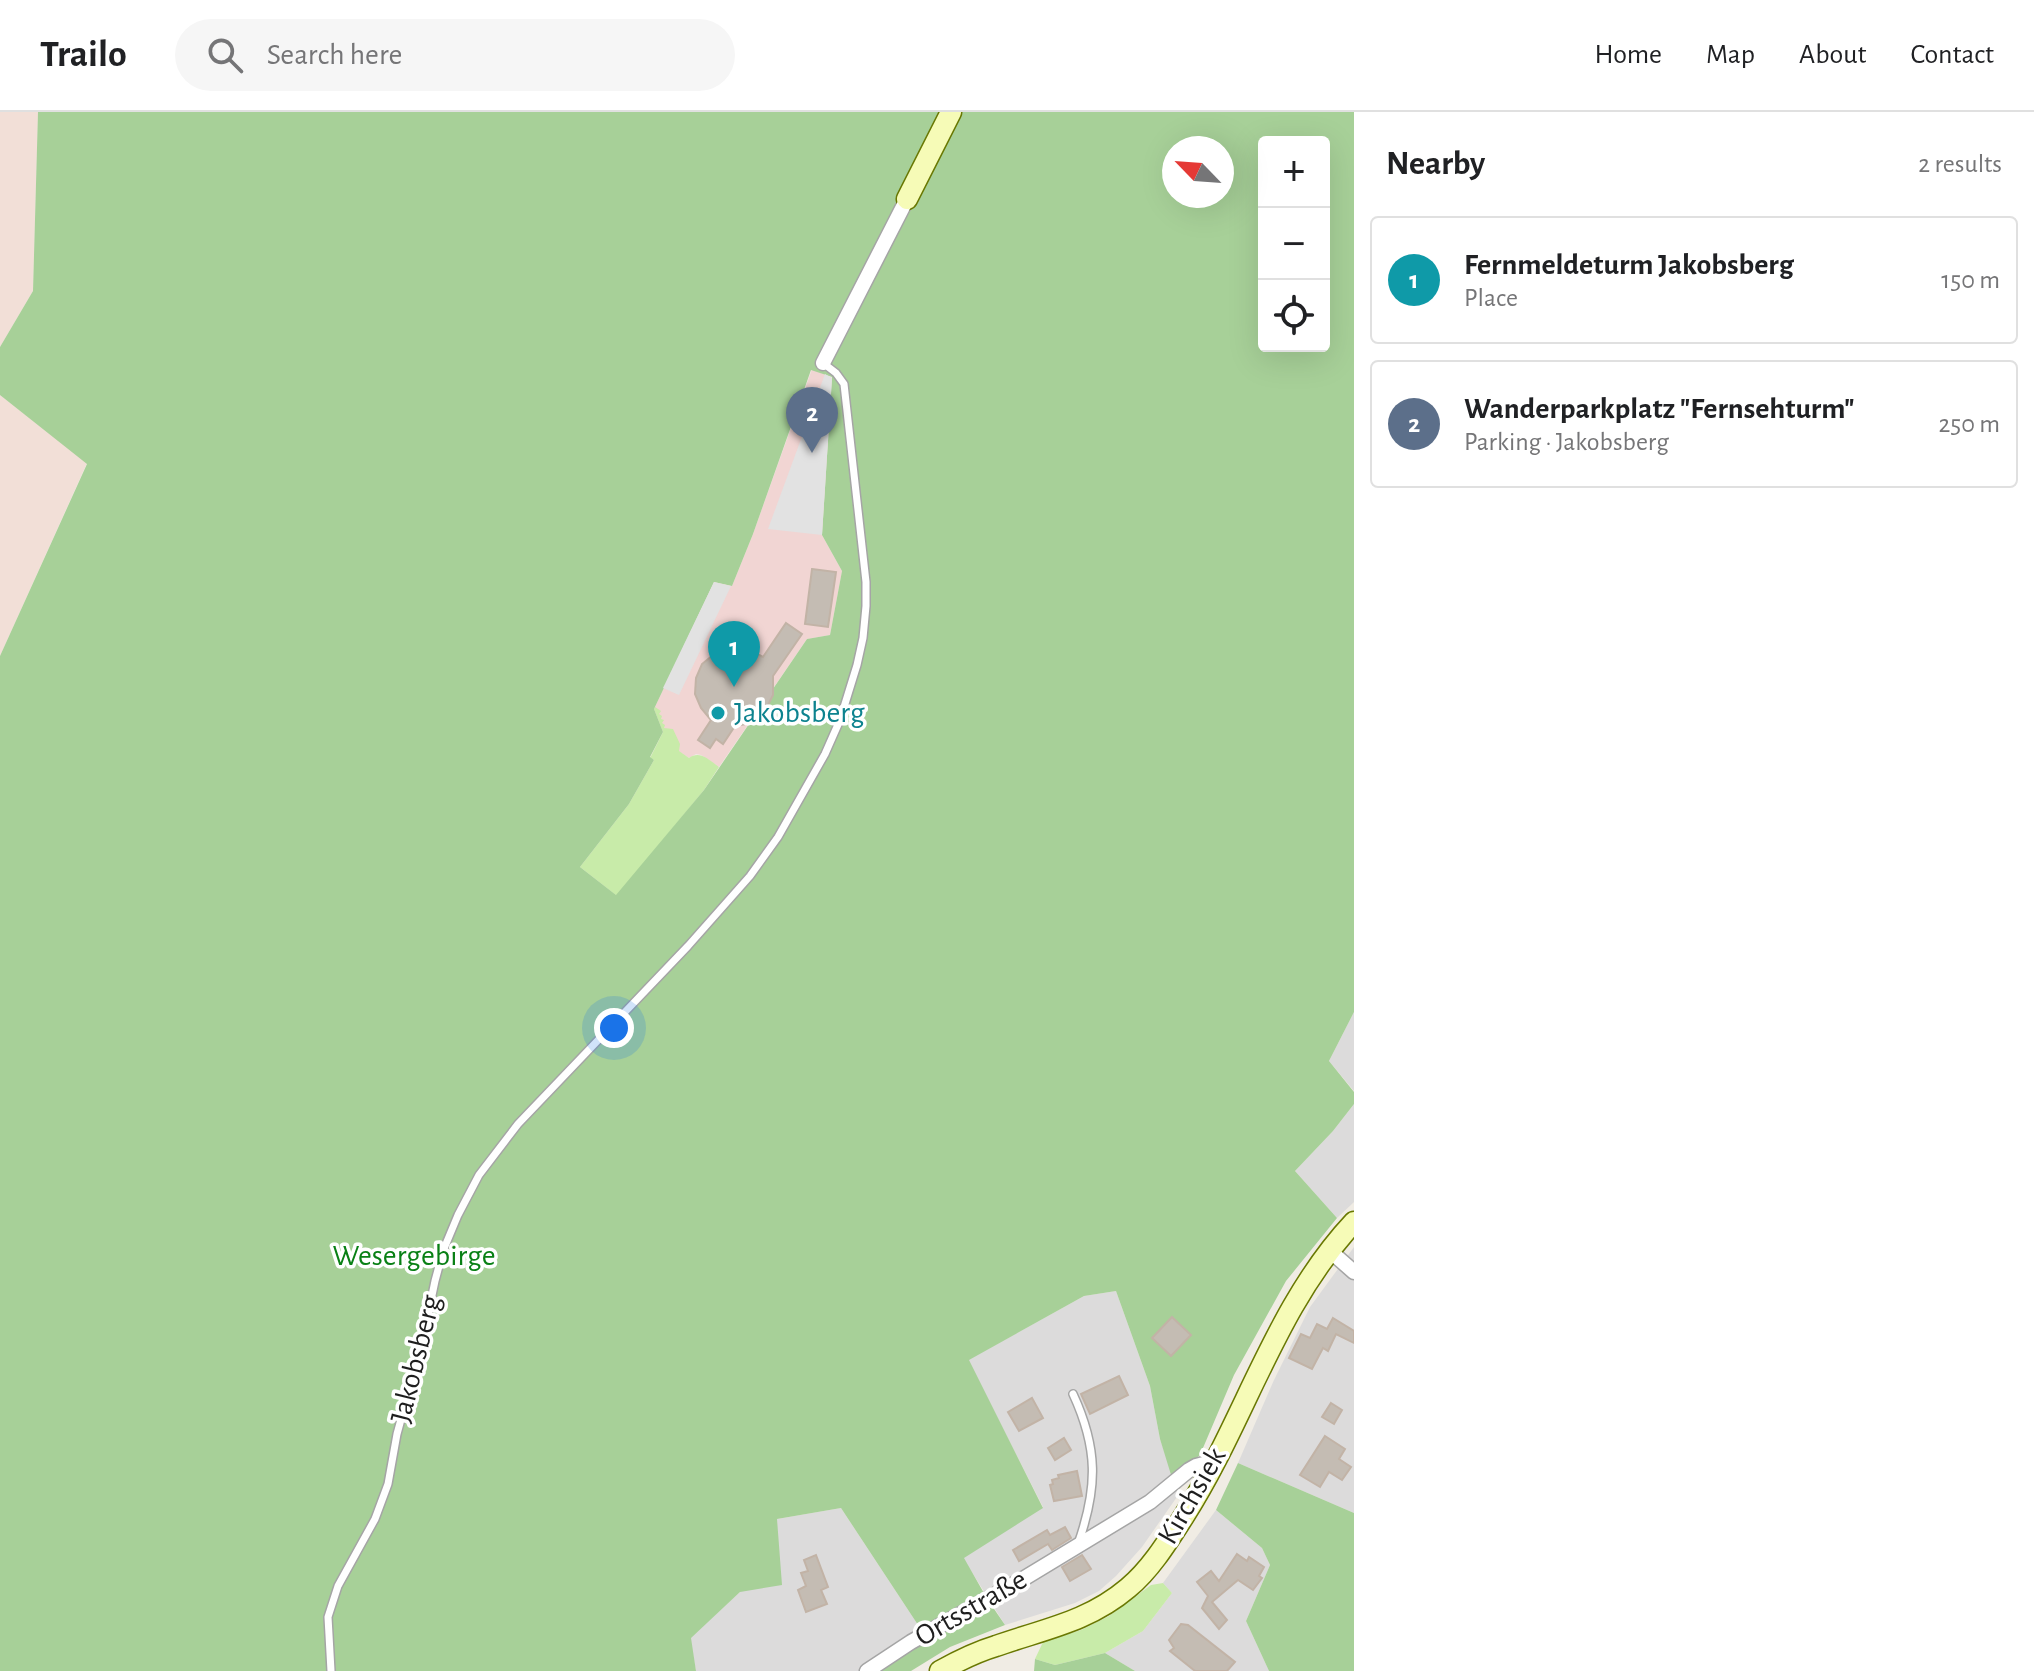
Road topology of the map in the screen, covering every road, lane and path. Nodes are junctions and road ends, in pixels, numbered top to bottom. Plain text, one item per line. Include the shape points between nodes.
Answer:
1 (951, 112) edge
2 (907, 199) joint
3 (823, 363) joint
4 (1354, 1222) edge
5 (1329, 1250) junction
6 (1354, 1272) edge
7 (1073, 1394) dead end
8 (1215, 1461) junction
9 (1077, 1546) junction
10 (331, 1671) edge
11 (867, 1671) edge
12 (940, 1671) edge

1 - 2 main road, Jakobsberg
2 - 3 street, Jakobsberg
3 - 10 lane, Jakobsberg via 844,384 866,582 863,638 840,720 786,823 750,876 518,1124 479,1175 443,1251 388,1484 328,1617
4 - 5 main road, Kirchsiek
5 - 6 street
5 - 8 main road, Kirchsiek via 1296,1301
7 - 9 lane via 1092,1446 1093,1477
8 - 9 street, Ortsstraße via 1189,1470 1150,1502
8 - 12 main road, Kirchsiek via 1154,1561 1131,1586 1081,1619 994,1646
9 - 11 street, Ortsstraße

